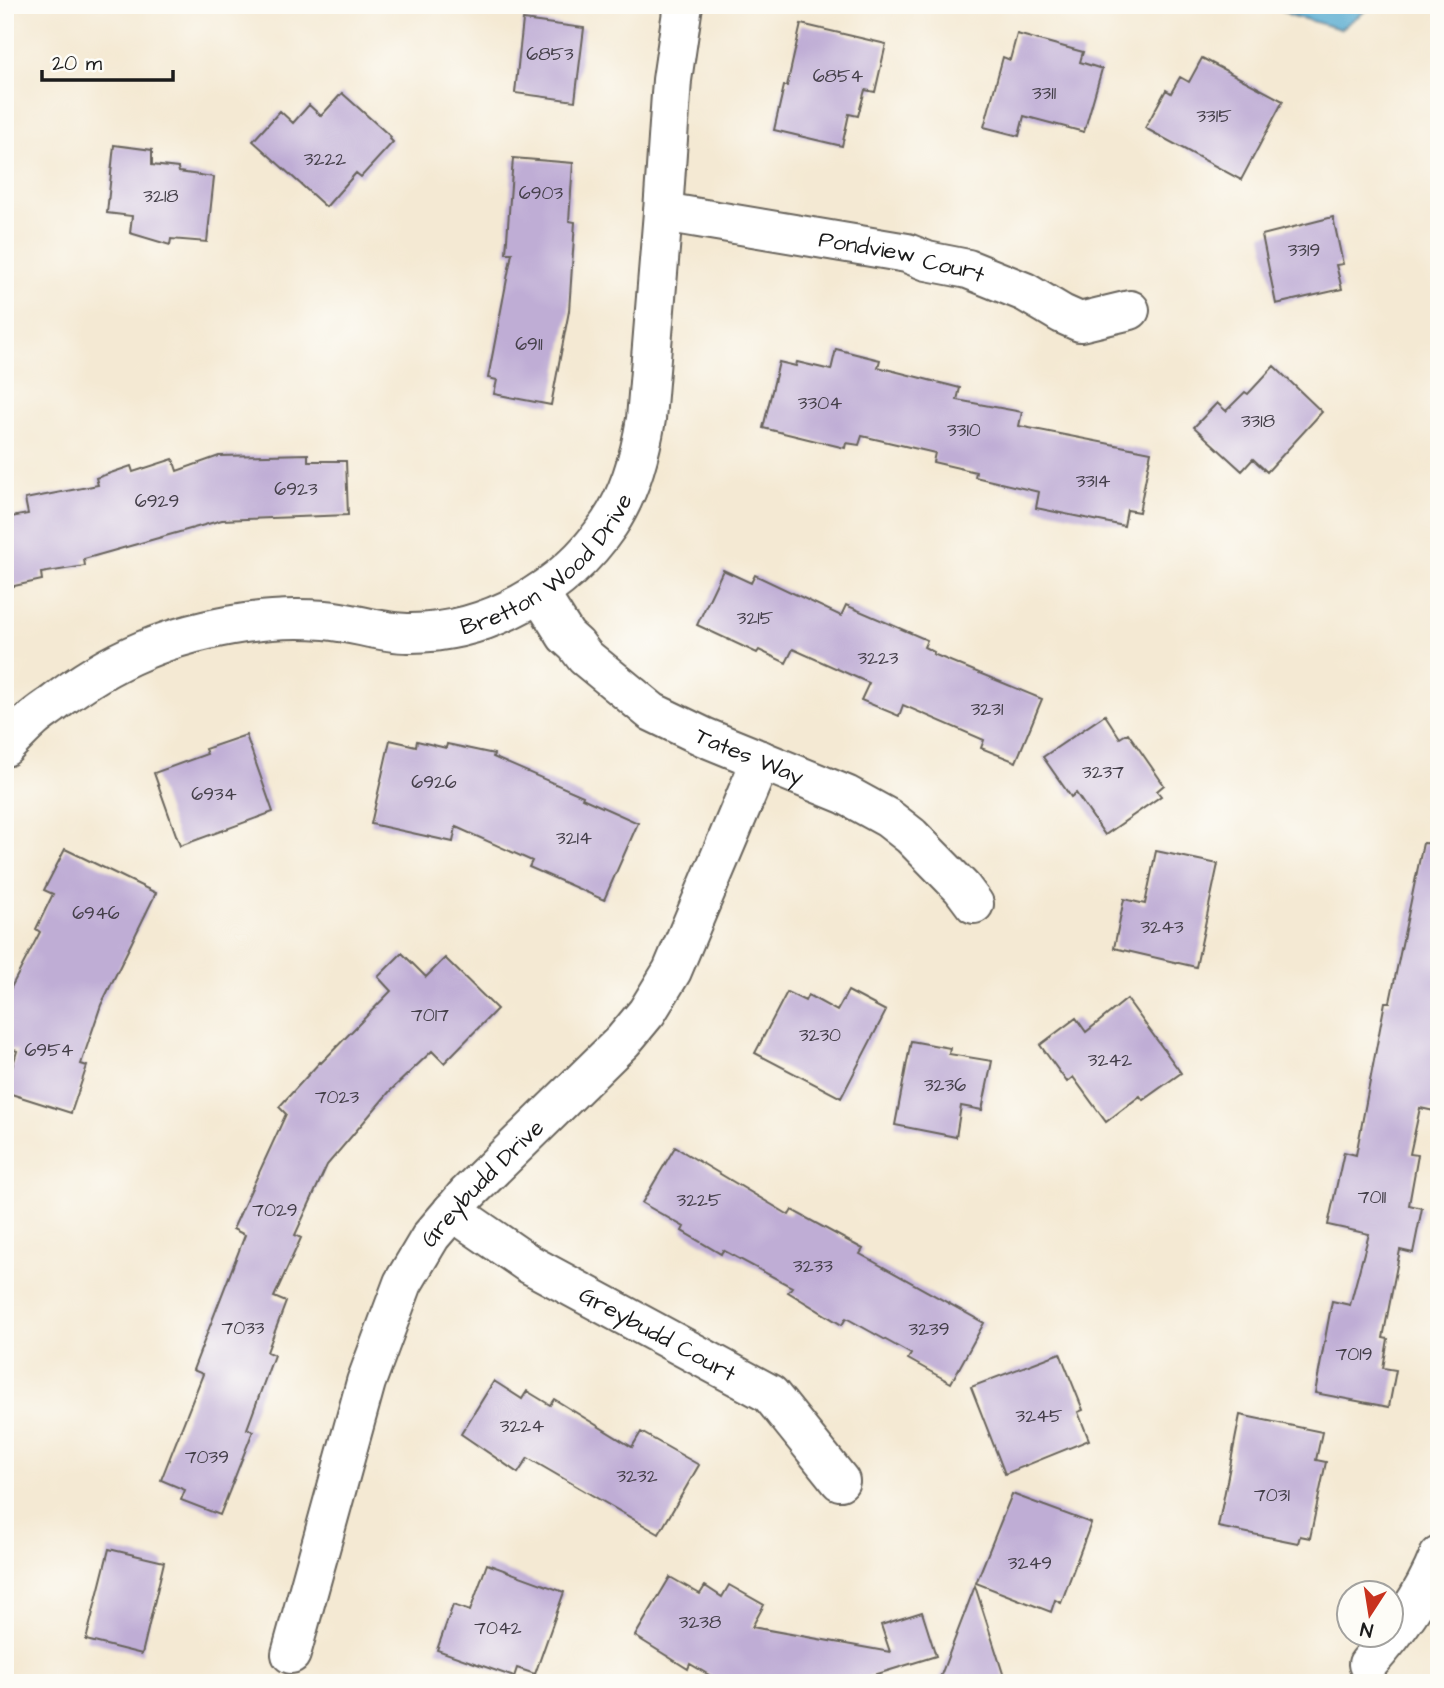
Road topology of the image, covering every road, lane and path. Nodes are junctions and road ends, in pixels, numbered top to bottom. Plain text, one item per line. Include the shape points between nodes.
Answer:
1 (683, 5) edge
2 (663, 212) junction
3 (1130, 310) dead end
4 (539, 593) junction
5 (5, 747) edge
6 (761, 760) junction
7 (974, 904) dead end
8 (452, 1210) junction
9 (840, 1481) dead end
10 (1439, 1556) edge
11 (291, 1654) dead end
12 (1368, 1664) dead end

1 - 2 street, Bretton Wood Drive via 672,80
2 - 3 street, Pondview Court via 907,253 1025,292 1080,322
2 - 4 street, Bretton Wood Drive via 646,419 636,468 604,531 569,570
4 - 5 street, Bretton Wood Drive via 520,605 440,632 381,632 295,619 247,622 177,637 132,654 70,690
4 - 6 street, Tates Way via 585,657 652,712
6 - 7 street, Tates Way via 888,818 911,836
6 - 8 street, Greybudd Drive via 678,959 647,1012
8 - 9 street, Greybudd Court via 529,1264 770,1394
8 - 11 street, Greybudd Drive via 403,1283 385,1331
10 - 12 street via 1409,1614

